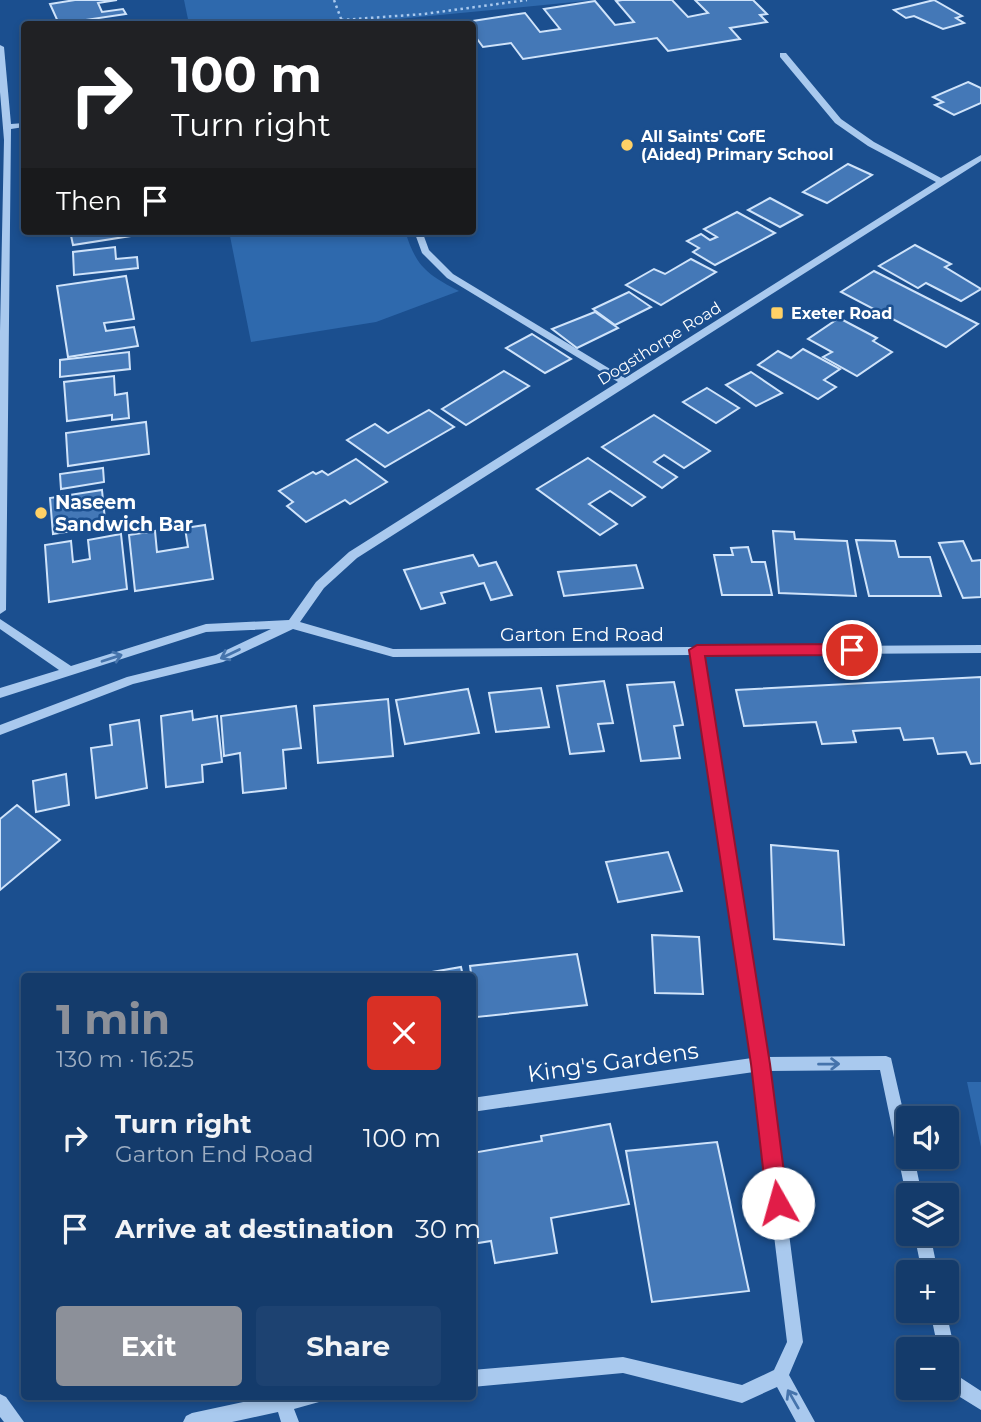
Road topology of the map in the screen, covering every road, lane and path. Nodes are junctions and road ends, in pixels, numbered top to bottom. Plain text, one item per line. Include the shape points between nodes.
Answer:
1 (334, 0) edge
2 (527, 0) edge
3 (342, 21) edge
4 (352, 21) edge
5 (0, 47) edge
6 (783, 55) dead end
7 (21, 125) edge
8 (7, 127) junction
9 (981, 157) edge
10 (942, 182) junction
11 (419, 235) edge
12 (3, 281) edge
13 (626, 383) junction
14 (0, 610) edge
15 (0, 623) edge
16 (292, 624) junction
17 (981, 649) edge
18 (697, 650) junction
19 (71, 672) junction
20 (0, 693) edge
21 (0, 730) edge
22 (760, 1064) junction
23 (476, 1104) edge
24 (911, 1183) edge
25 (780, 1377) junction
26 (476, 1379) edge
27 (959, 1386) edge
28 (296, 1400) edge
29 (981, 1401) edge
30 (0, 1403) edge
31 (284, 1403) junction
32 (15, 1422) edge
33 (192, 1422) edge
34 (290, 1422) edge
35 (806, 1422) edge

1 - 3 path
2 - 4 path
5 - 8 street
6 - 10 street via 838,121
7 - 8 street
8 - 12 street
9 - 10 street, Dogsthorpe Road
10 - 13 street, Dogsthorpe Road
11 - 13 street via 425,251 450,276
12 - 14 street
13 - 16 street, Dogsthorpe Road via 354,555 320,585
15 - 19 street
16 - 18 street, Garton End Road via 393,653
19 -> 16 street, Garton End Road via 206,628
16 -> 21 street via 219,659 131,680
17 - 18 street, Garton End Road
18 - 22 street
19 - 20 street, Garton End Road
22 - 23 street, King's Gardens
22 -> 24 street, King's Gardens via 886,1063
22 - 25 street via 795,1342
25 - 26 street via 742,1394 623,1365
35 -> 25 street
27 - 29 street
28 - 31 street
30 - 32 street
31 - 33 street
31 - 34 street

